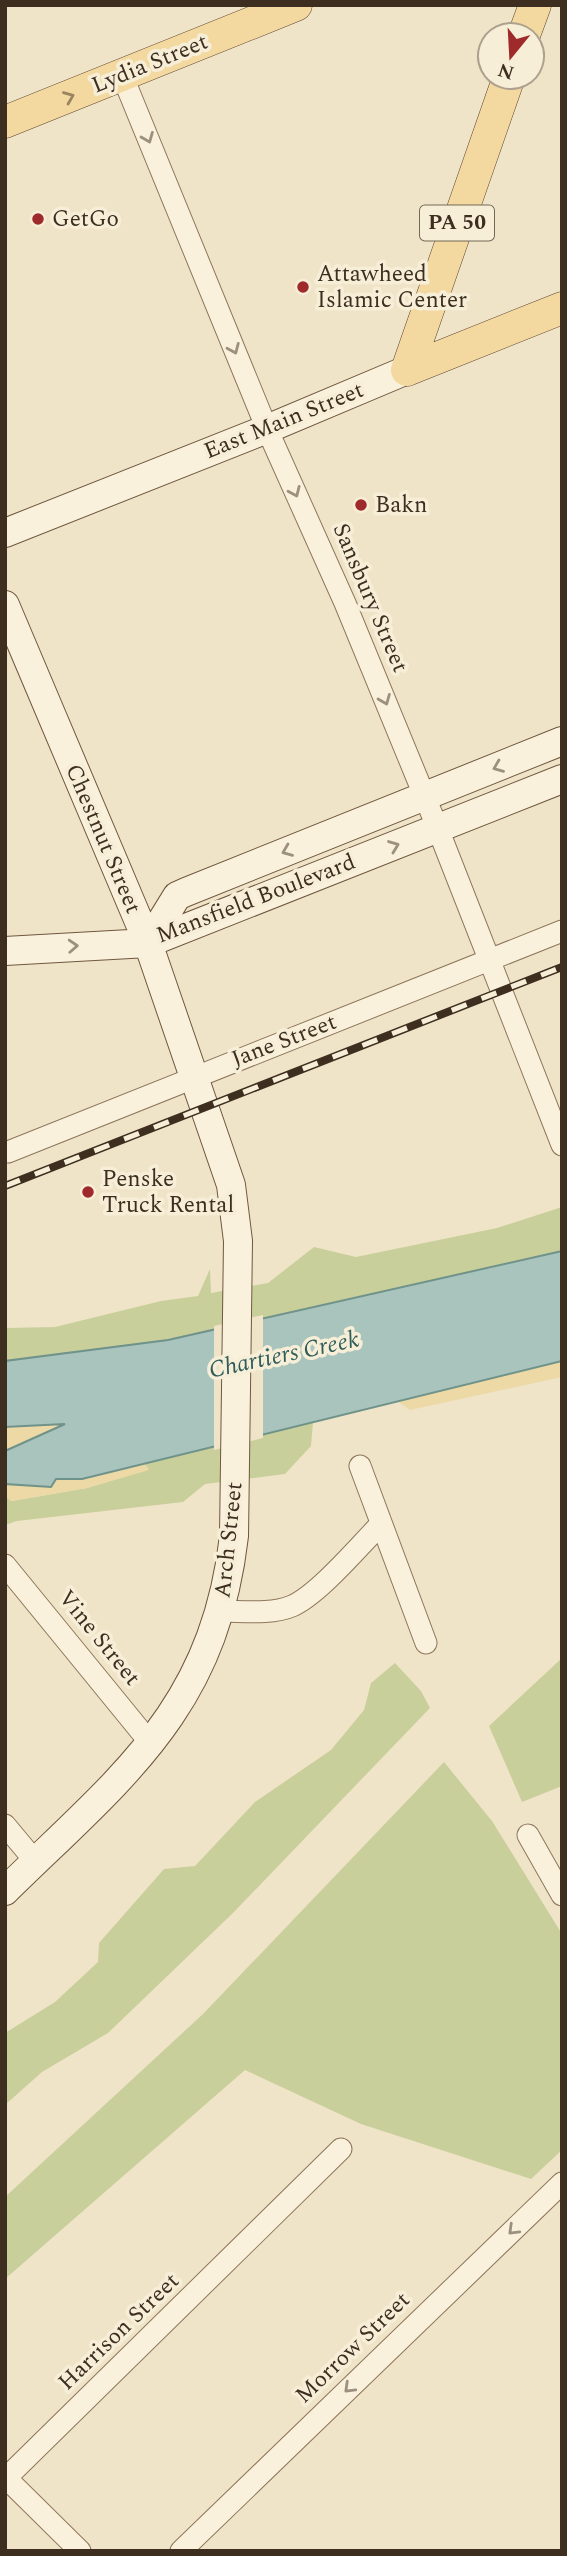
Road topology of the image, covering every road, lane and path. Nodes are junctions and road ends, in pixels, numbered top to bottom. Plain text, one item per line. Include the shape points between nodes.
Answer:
1 (296, 5) edge
2 (122, 75) junction
3 (504, 91) edge
4 (5, 122) edge
5 (562, 308) edge
6 (407, 370) junction
7 (267, 429) junction
8 (5, 533) edge
9 (5, 605) edge
10 (562, 741) edge
11 (562, 779) edge
12 (425, 796) junction
13 (438, 829) junction
14 (562, 931) edge
15 (148, 943) junction
16 (5, 951) edge
17 (488, 961) junction
18 (195, 1076) junction
19 (562, 1145) edge
20 (8, 1152) dead end
21 (238, 1278) joint
22 (360, 1466) dead end
23 (382, 1524) junction
24 (5, 1564) edge
25 (220, 1611) junction
26 (426, 1643) dead end
27 (152, 1745) junction
28 (5, 1825) edge
29 (528, 1836) dead end
30 (35, 1861) junction
31 (5, 1891) edge
32 (562, 1895) edge
33 (341, 2149) dead end
34 (562, 2183) edge
35 (80, 2551) edge
36 (181, 2551) edge

1 - 2 main road, Lydia Street
4 -> 2 main road, Lydia Street
2 -> 7 street, Sansbury Street
3 - 6 main road, PA 50
5 - 6 main road, East Main Street
6 - 7 main road, East Main Street
7 - 8 main road, East Main Street
7 -> 12 street, Sansbury Street
9 - 15 main road, Chestnut Street
10 -> 12 main road, Mansfield Boulevard
11 - 13 main road, Mansfield Boulevard
12 - 13 street, Sansbury Street
12 -> 15 main road, Mansfield Boulevard via 177,896
15 -> 13 main road, Mansfield Boulevard
13 - 17 street, Sansbury Street
14 - 17 street, Jane Street
16 -> 15 main road
15 - 18 main road, Chestnut Street
17 - 18 street, Jane Street
17 - 19 street, Sansbury Street
18 - 20 street, Jane Street
18 - 21 main road, Chestnut Street via 231,1185
21 - 25 main road, Arch Street via 236,1483 229,1577
22 - 23 street
23 - 25 street via 291,1607
23 - 26 street
24 - 27 street, Vine Street
25 - 27 main road, Arch Street via 186,1692
27 - 30 main road, Arch Street
28 - 30 street
29 - 32 street
30 - 31 main road, Arch Street
33 - 35 street, Harrison Street via 6,2478
34 -> 36 street, Morrow Street

